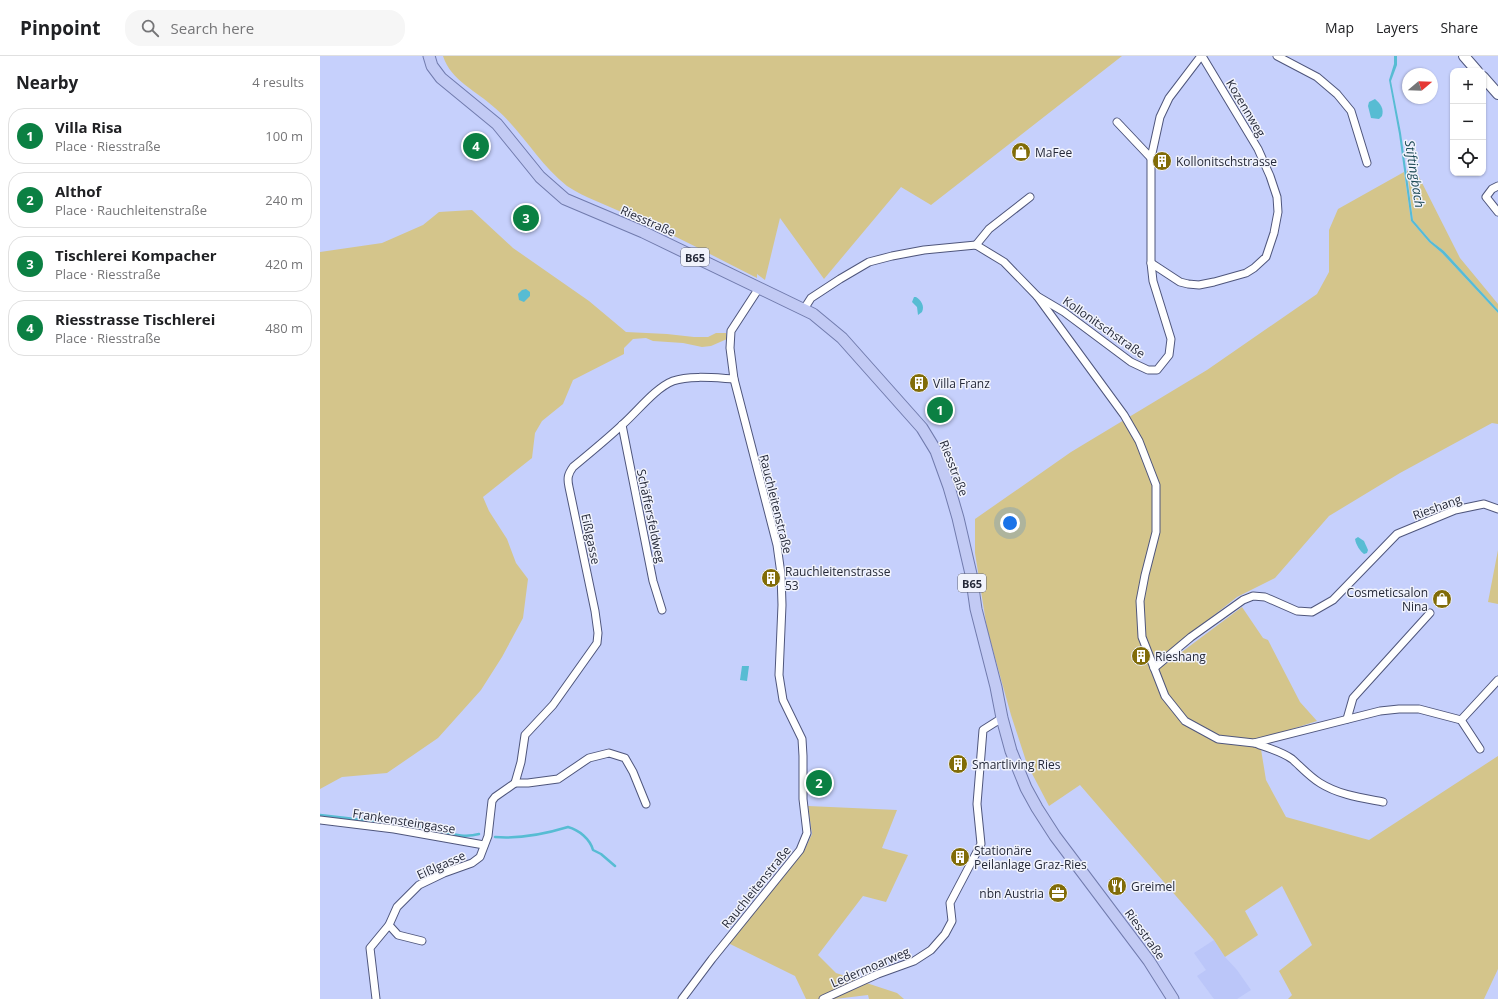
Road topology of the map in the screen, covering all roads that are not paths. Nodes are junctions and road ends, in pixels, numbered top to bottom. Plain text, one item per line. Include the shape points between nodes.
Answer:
1 (429, 56) edge
2 (1202, 56) edge
3 (1277, 56) edge
4 (1464, 56) edge
5 (1474, 68) edge
6 (1486, 81) edge
7 (1498, 94) edge
8 (1117, 122) dead end
9 (1151, 158) junction
10 (1367, 163) dead end
11 (1498, 186) edge
12 (1030, 197) dead end
13 (1498, 212) edge
14 (976, 245) junction
15 (1151, 263) junction
16 (759, 288) junction
17 (1037, 296) junction
18 (804, 309) junction
19 (734, 379) junction
20 (622, 425) junction
21 (1498, 509) edge
22 (662, 610) dead end
23 (1430, 613) dead end
24 (1154, 668) junction
25 (1498, 680) edge
26 (1002, 718) junction
27 (1347, 719) junction
28 (1460, 720) junction
29 (1254, 743) junction
30 (1480, 748) dead end
31 (515, 783) junction
32 (1383, 802) dead end
33 (646, 804) dead end
34 (320, 820) edge
35 (484, 845) junction
36 (389, 925) junction
37 (422, 941) dead end
38 (376, 999) edge
39 (682, 999) edge
40 (823, 999) edge
41 (1173, 999) edge

1 - 16 main road, Riesstraße / B65 via 432,66 441,78 497,124 540,177 565,199 643,232
2 - 9 street, Kollonitschstraße via 1169,98 1160,117
2 - 15 street, Kozennweg via 1258,149 1270,176 1277,197 1278,212 1274,234 1266,257 1254,268 1246,273 1199,285 1180,282
3 - 10 street via 1317,77 1337,94 1351,111
4 - 5 street
6 - 7 street
8 - 9 street
9 - 15 street, Kollonitschstraße
11 - 13 street via 1486,197
12 - 14 street via 989,229
14 - 17 street, Kollonitschstraße via 1004,262
14 - 18 street via 924,250 869,262 812,298
15 - 17 street, Kollonitschstraße via 1153,281 1171,339 1169,354 1157,370 1148,370 1131,362 1064,312
16 - 18 main road, Riesstraße / B65
16 - 19 street, Rauchleitenstraße via 731,331 730,348
17 - 24 street, Kollonitschstraße via 1124,415 1139,441 1156,485 1156,532 1140,602 1142,637
18 - 26 main road, Riesstraße / B65 via 824,322 857,354 922,428 936,451 958,518
19 - 20 street, Eißlgasse via 700,378 671,382 659,389
19 - 39 street, Rauchleitenstraße via 777,545 782,605 779,675 783,700 802,739 803,799 807,834 800,850
20 - 22 street, Schäffersfeldweg via 653,581
20 - 31 street, Eißlgasse via 573,466 567,478 595,611 597,642 553,705 525,735
21 - 24 street, Rieshang via 1484,504 1455,510 1397,534 1333,600 1312,612 1297,611 1265,597 1253,596 1243,600 1191,637
23 - 27 street via 1353,698
24 - 29 street via 1165,696 1185,721 1218,738
25 - 28 street
26 - 40 street, Ledermoarweg via 983,730 977,804 981,844 950,903 952,921 945,934 931,950 914,961
26 - 41 main road, Riesstraße / B65 via 1011,751 1037,808 1068,855 1149,961
27 - 28 street via 1399,709 1419,709
27 - 29 street
28 - 30 street
29 - 32 street via 1291,758 1320,783 1335,790
31 - 33 street via 558,779 589,758 609,753 625,758
31 - 35 street, Eißlgasse via 492,801 488,836
34 - 35 street, Frankensteingasse via 394,829
35 - 36 street, Eißlgasse via 480,857 472,863 420,884 396,907
36 - 37 street via 398,935
36 - 38 street, Eißlgasse via 370,948

